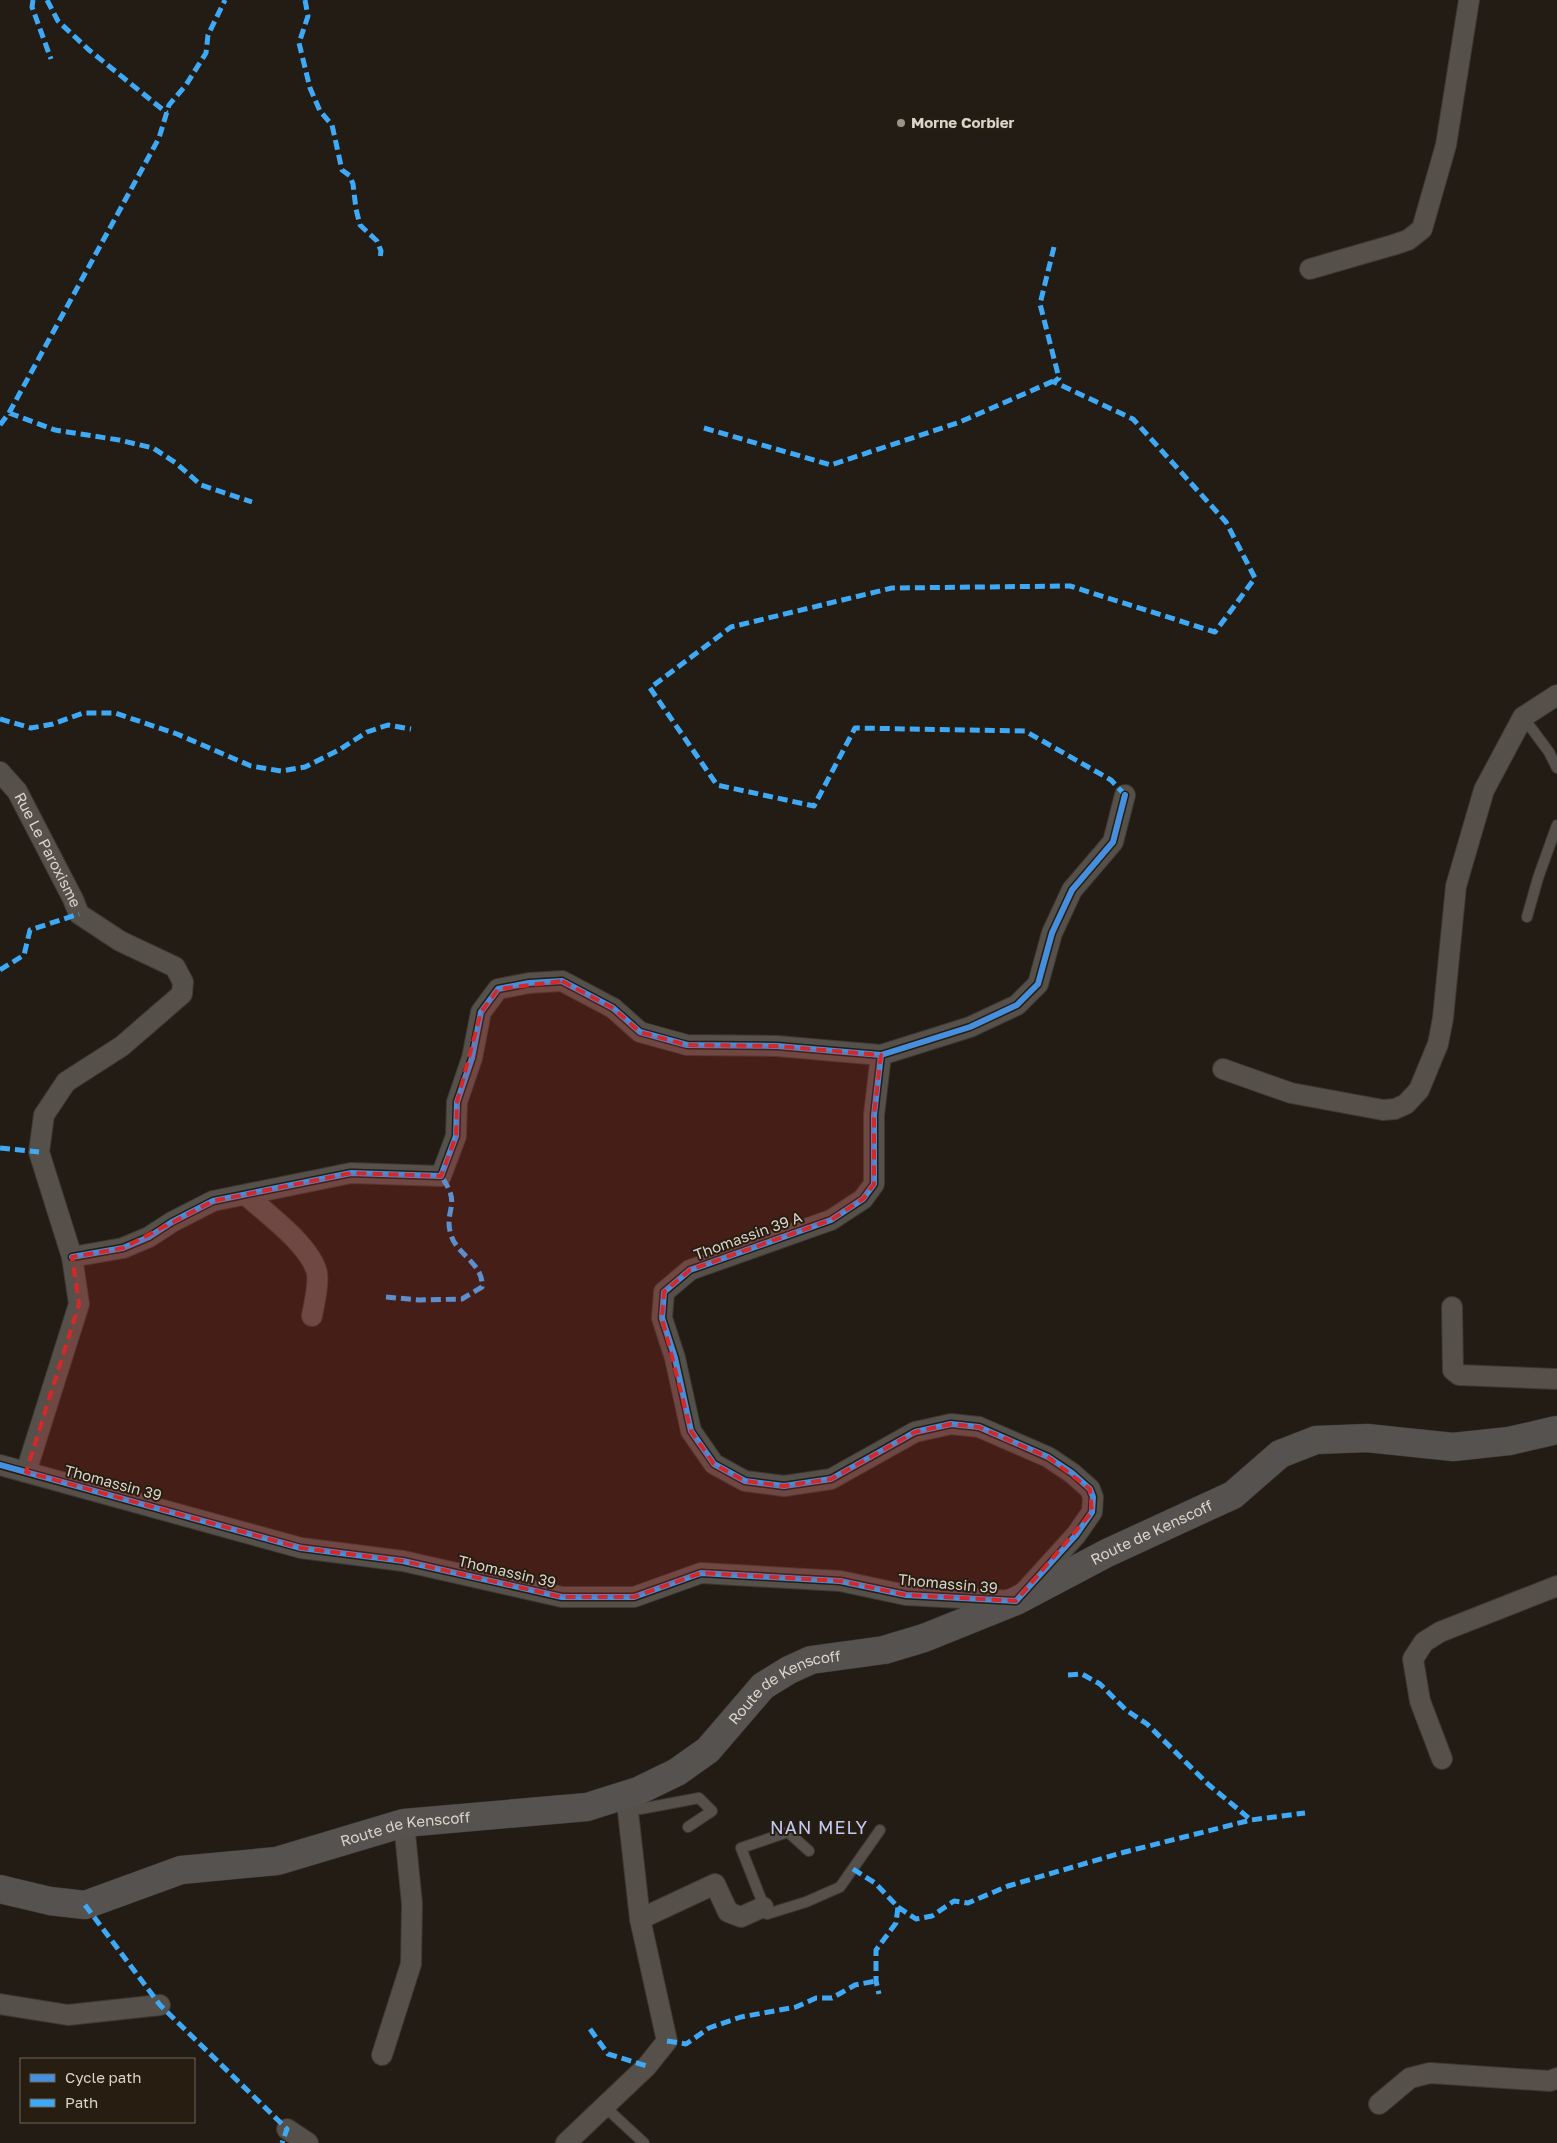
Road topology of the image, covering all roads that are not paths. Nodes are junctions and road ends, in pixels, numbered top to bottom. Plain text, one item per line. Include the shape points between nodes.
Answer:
1 (1469, 0) edge
2 (1310, 269) dead end
3 (1557, 695) edge
4 (1523, 717) junction
5 (1557, 768) edge
6 (0, 772) edge
7 (1125, 795) dead end
8 (1557, 825) edge
9 (1527, 917) dead end
10 (881, 1055) junction
11 (1223, 1069) dead end
12 (246, 1195) junction
13 (72, 1257) junction
14 (1452, 1307) dead end
15 (312, 1316) dead end
16 (1557, 1379) edge
17 (1557, 1430) edge
18 (0, 1465) edge
19 (26, 1472) junction
20 (1557, 1586) edge
21 (1016, 1602) junction
22 (1442, 1759) dead end
23 (632, 1792) junction
24 (404, 1823) junction
25 (688, 1827) dead end
26 (880, 1830) dead end
27 (808, 1851) dead end
28 (0, 1889) edge
29 (763, 1906) junction
30 (640, 1919) junction
31 (0, 2004) edge
32 (160, 2005) dead end
33 (382, 2055) dead end
34 (1557, 2078) edge
35 (1379, 2104) dead end
36 (605, 2107) junction
37 (287, 2129) dead end
38 (308, 2143) edge
39 (566, 2143) edge
40 (644, 2143) edge

1 - 2 street via 1446,145 1422,229 1393,246
3 - 4 street
4 - 5 lane
4 - 11 street via 1484,790 1456,886 1443,1018 1438,1044 1419,1090 1406,1104 1383,1110 1291,1093
6 - 13 street, Rue Le Paroxisme via 17,792 79,914 120,941 175,967 183,982 182,994 122,1046 66,1082 44,1115 39,1152
7 - 10 street via 1113,842 1072,890 1052,933 1038,984 1017,1005 978,1023
8 - 9 lane
10 - 12 street via 777,1046 687,1045 640,1032 613,1008 562,982 529,983 498,989 481,1012 472,1058 457,1102 456,1136 441,1176 351,1173
10 - 21 street, Thomassin 39 A via 874,1115 874,1184 863,1199 832,1220 690,1270 664,1292 662,1318 675,1358 691,1431 714,1464 745,1481 784,1486 831,1479 915,1432 951,1424 979,1427 1048,1457 1072,1473 1090,1489 1092,1512 1076,1535
12 - 13 street via 213,1201 123,1248
12 - 15 street via 302,1247 313,1262 317,1275
13 - 19 street, Rue Le Paroxisme via 79,1304
14 - 16 street via 1453,1370 1458,1375
17 - 21 main road, Route de Kenscoff via 1509,1441 1453,1448 1367,1438 1316,1440 1280,1454 1232,1495 1107,1553
18 - 19 street, Thomassin 39
19 - 21 street, Thomassin 39 via 301,1548 403,1561 562,1597 634,1597 701,1574 840,1580 906,1595
20 - 22 street via 1440,1632 1424,1642 1413,1659 1420,1701
21 - 23 main road, Route de Kenscoff via 884,1650 811,1660 789,1670 764,1686 708,1750 677,1772
23 - 24 main road, Route de Kenscoff via 587,1807
23 - 25 lane via 640,1809 699,1798 712,1811
23 - 30 street
24 - 28 main road, Route de Kenscoff via 277,1861 181,1870 85,1905 50,1901
24 - 33 street via 412,1904 411,1964
26 - 29 lane via 840,1887 767,1914
27 - 29 lane via 788,1832 741,1848
29 - 30 street via 741,1917 728,1912 715,1884
30 - 36 street via 667,2042
31 - 32 street via 68,2015
34 - 35 street via 1550,2081 1430,2073 1410,2078
36 - 39 street
36 - 40 lane
37 - 38 street

